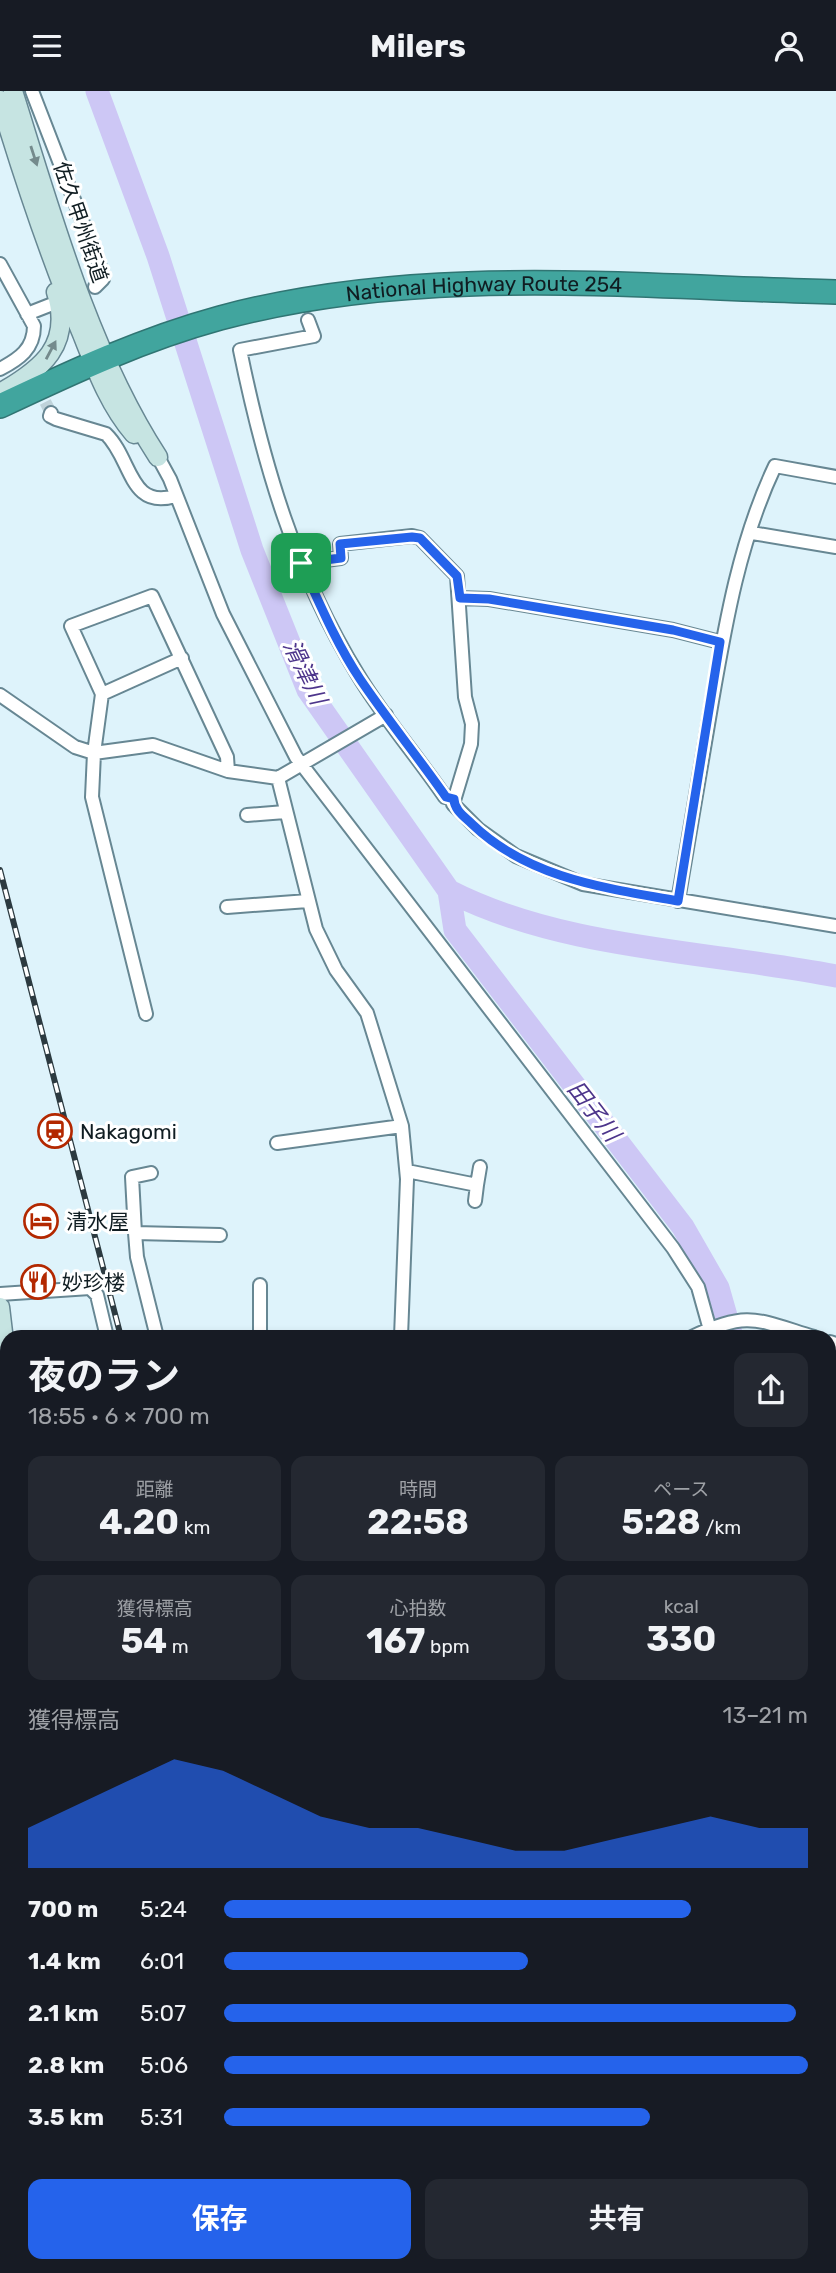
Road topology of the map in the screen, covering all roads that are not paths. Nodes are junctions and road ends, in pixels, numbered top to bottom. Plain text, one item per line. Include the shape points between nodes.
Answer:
1 (13, 91) edge
2 (32, 91) edge
3 (0, 100) edge
4 (41, 232) junction
5 (0, 264) edge
6 (95, 287) dead end
7 (836, 292) edge
8 (50, 305) dead end
9 (27, 314) junction
10 (308, 320) dead end
11 (24, 353) junction
12 (102, 364) junction
13 (28, 367) dead end
14 (0, 369) edge
15 (0, 393) edge
16 (0, 406) edge
17 (51, 413) tunnel mouth
18 (0, 419) edge
19 (155, 453) joint
20 (836, 477) edge
21 (175, 496) junction
22 (752, 533) junction
23 (836, 547) edge
24 (301, 563) junction
25 (460, 598) junction
26 (720, 642) junction
27 (182, 658) junction
28 (102, 694) junction
29 (0, 695) edge
30 (384, 716) junction
31 (94, 753) junction
32 (303, 765) junction
33 (228, 771) junction
34 (278, 778) junction
35 (454, 799) junction
36 (285, 812) junction
37 (247, 815) dead end
38 (308, 901) junction
39 (678, 901) junction
40 (227, 907) dead end
41 (836, 926) edge
42 (146, 1014) dead end
43 (402, 1126) junction
44 (277, 1143) dead end
45 (480, 1167) dead end
46 (407, 1171) junction
47 (150, 1173) dead end
48 (477, 1185) junction
49 (475, 1201) dead end
50 (135, 1233) junction
51 (220, 1235) dead end
52 (260, 1286) dead end
53 (0, 1294) edge
54 (0, 1307) edge
55 (3, 1330) edge
56 (105, 1330) edge
57 (155, 1330) edge
58 (260, 1330) edge
59 (401, 1330) edge
60 (712, 1330) edge
61 (715, 1330) edge
62 (792, 1330) edge

1 -> 12 main road, 佐久甲州街道
2 - 6 street via 100,267 103,279
3 - 4 main road, 佐久甲州街道
4 - 12 main road, 佐久甲州街道
15 -> 4 main road via 40,367 58,337 60,309
5 - 9 street
7 - 12 highway, National Highway Route 254 via 490,283 330,295 222,317 138,346
8 - 9 street
9 - 11 street via 34,337
10 - 24 street via 314,336 240,350 260,447
11 - 13 street
11 - 14 street
12 - 16 highway, National Highway Route 254
12 - 18 highway
12 - 19 main road via 119,417
17 - 21 street via 56,419 106,434 149,498 156,501
19 - 21 street
20 - 22 street via 775,466
21 - 32 street via 223,614
22 - 23 street
22 - 26 street
24 - 25 street via 341,558 340,544 420,538 457,576
24 - 30 street via 328,621
25 - 26 street via 673,630
25 - 35 street via 465,697 472,725 471,744
26 - 39 street
27 - 28 street
27 - 28 street via 152,596 71,626
27 - 33 street via 227,757
28 - 31 street
29 - 31 street via 75,747
30 - 32 street
30 - 35 street via 446,797
31 - 33 street via 153,745
31 - 42 street via 92,797
32 - 34 street
32 - 60 street via 657,1227 698,1287
33 - 34 street
34 - 36 street
35 - 39 street via 455,807 478,829 547,871 583,884
36 - 37 street
36 - 38 street
38 - 40 street
38 - 43 street via 324,951 367,1013
39 - 41 street
43 - 44 street
43 - 46 street
45 - 48 street
46 - 48 street
46 - 59 street
47 - 50 street via 132,1177
48 - 49 street
50 - 51 street
50 - 57 street
52 - 58 street
53 - 56 street via 90,1288 97,1295
54 - 55 main road
61 - 62 street via 745,1318

